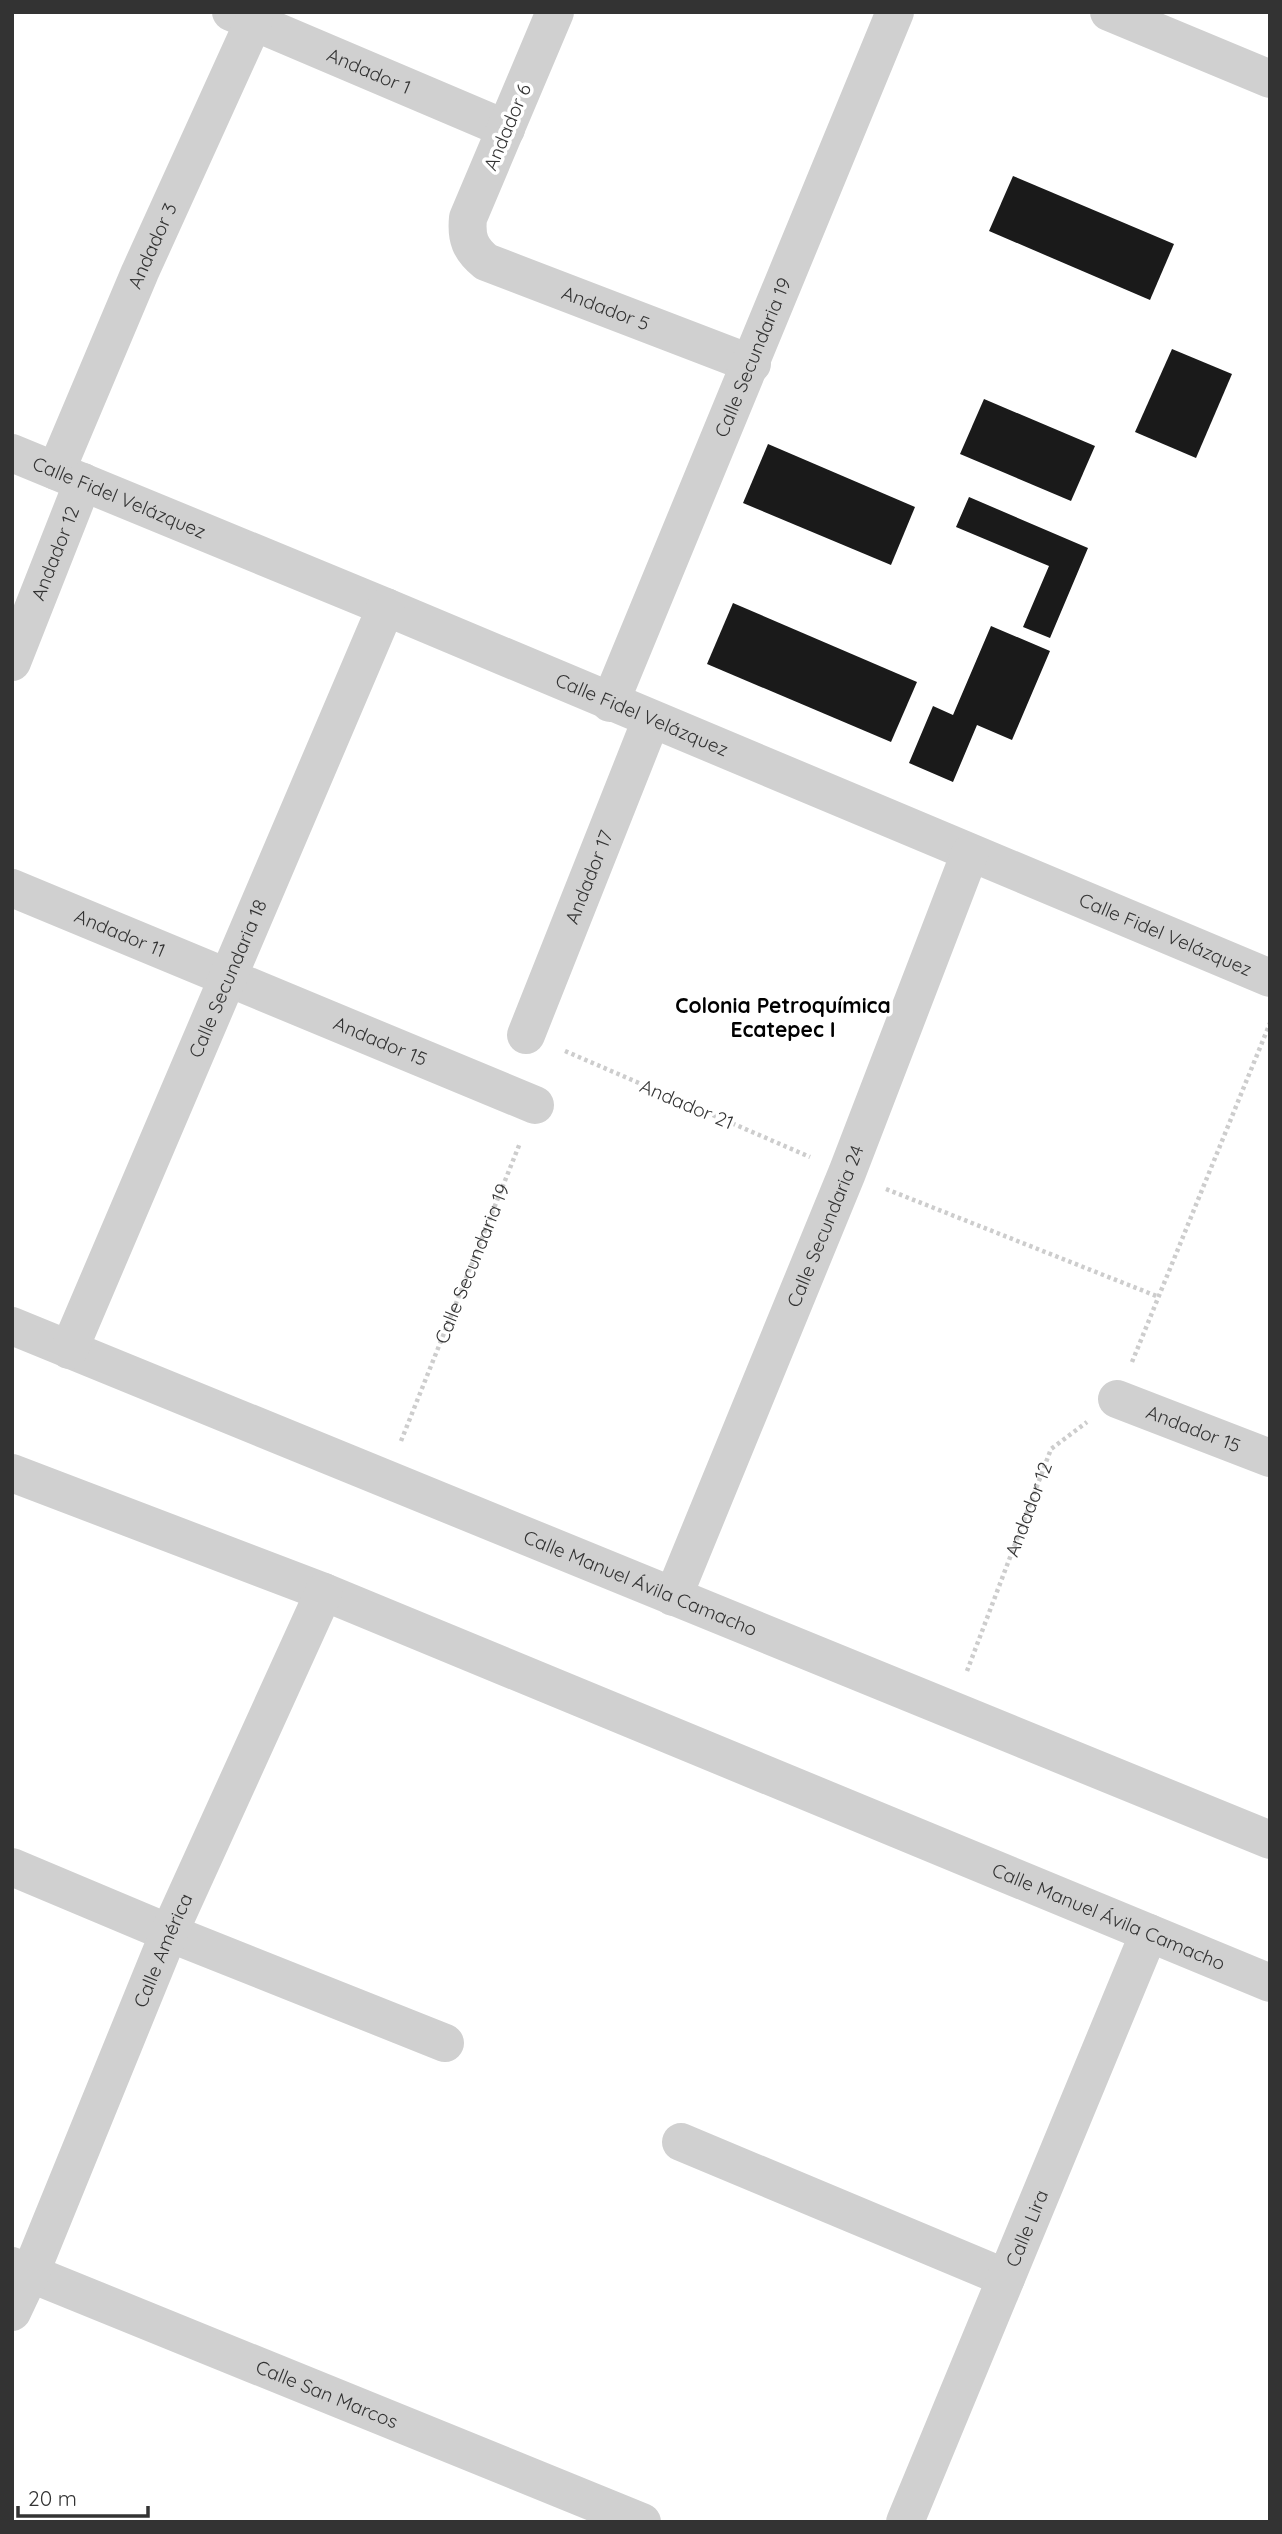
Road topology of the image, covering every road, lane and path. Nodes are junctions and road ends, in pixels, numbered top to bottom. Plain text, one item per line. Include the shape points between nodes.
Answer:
1 (555, 12) edge
2 (895, 12) edge
3 (1109, 12) edge
4 (243, 17) edge
5 (1270, 79) edge
6 (506, 129) junction
7 (469, 243) joint
8 (752, 364) junction
9 (12, 453) edge
10 (69, 477) junction
11 (386, 607) junction
12 (12, 662) edge
13 (610, 703) junction
14 (651, 720) junction
15 (970, 853) junction
16 (12, 888) edge
17 (227, 978) junction
18 (1270, 978) edge
19 (1270, 1023) edge
20 (526, 1035) joint
21 (535, 1105) joint
22 (847, 1173) junction
23 (1159, 1297) junction
24 (12, 1326) edge
25 (69, 1350) junction
26 (1117, 1399) junction
27 (1270, 1458) edge
28 (12, 1473) edge
29 (386, 1478) junction
30 (324, 1592) junction
31 (673, 1597) junction
32 (951, 1711) junction
33 (1267, 1832) edge
34 (12, 1867) edge
35 (169, 1933) junction
36 (1149, 1933) junction
37 (1270, 1983) edge
38 (445, 2043) dead end
39 (681, 2143) dead end
40 (21, 2270) edge
41 (1006, 2278) junction
42 (12, 2312) edge
43 (642, 2522) edge
44 (905, 2522) edge

1 - 6 street, Andador 6
2 - 8 street, Calle Secundaria 19
3 - 5 street
4 - 6 street, Andador 1
4 - 10 street, Andador 3 via 141,272
6 - 7 street, Andador 6 via 468,218
7 - 8 street, Andador 5 via 486,262
8 - 13 street, Calle Secundaria 19
9 - 10 street, Calle Fidel Velázquez
10 - 11 street, Calle Fidel Velázquez
10 - 12 street, Andador 12
11 - 13 street, Calle Fidel Velázquez
11 - 17 street, Calle Secundaria 18
13 - 14 street, Calle Fidel Velázquez
14 - 15 street, Calle Fidel Velázquez
14 - 20 street, Andador 17
15 - 18 street, Calle Fidel Velázquez
15 - 22 street, Calle Secundaria 24
16 - 17 street, Andador 11
17 - 21 street, Andador 15
17 - 25 street, Calle Secundaria 18
19 - 23 path
20 - 22 path, Andador 21
21 - 29 path, Calle Secundaria 19
22 - 23 path, Andador 21
22 - 31 street, Calle Secundaria 24
23 - 26 path
24 - 25 street, Calle Manuel Ávila Camacho
25 - 29 street, Calle Manuel Ávila Camacho
26 - 27 street, Andador 15
26 - 32 path, Andador 12 via 1051,1449
28 - 30 street, Calle Manuel Ávila Camacho
29 - 31 street, Calle Manuel Ávila Camacho
30 - 35 street, Calle América
30 - 36 street, Calle Manuel Ávila Camacho
31 - 32 street, Calle Manuel Ávila Camacho
32 - 33 street, Calle Manuel Ávila Camacho
34 - 35 street
35 - 38 street
35 - 40 street, Calle América
36 - 37 street, Calle Manuel Ávila Camacho
36 - 41 street, Calle Lira
39 - 41 street
40 - 42 street, Calle América
40 - 43 street, Calle San Marcos
41 - 44 street, Calle Lira

